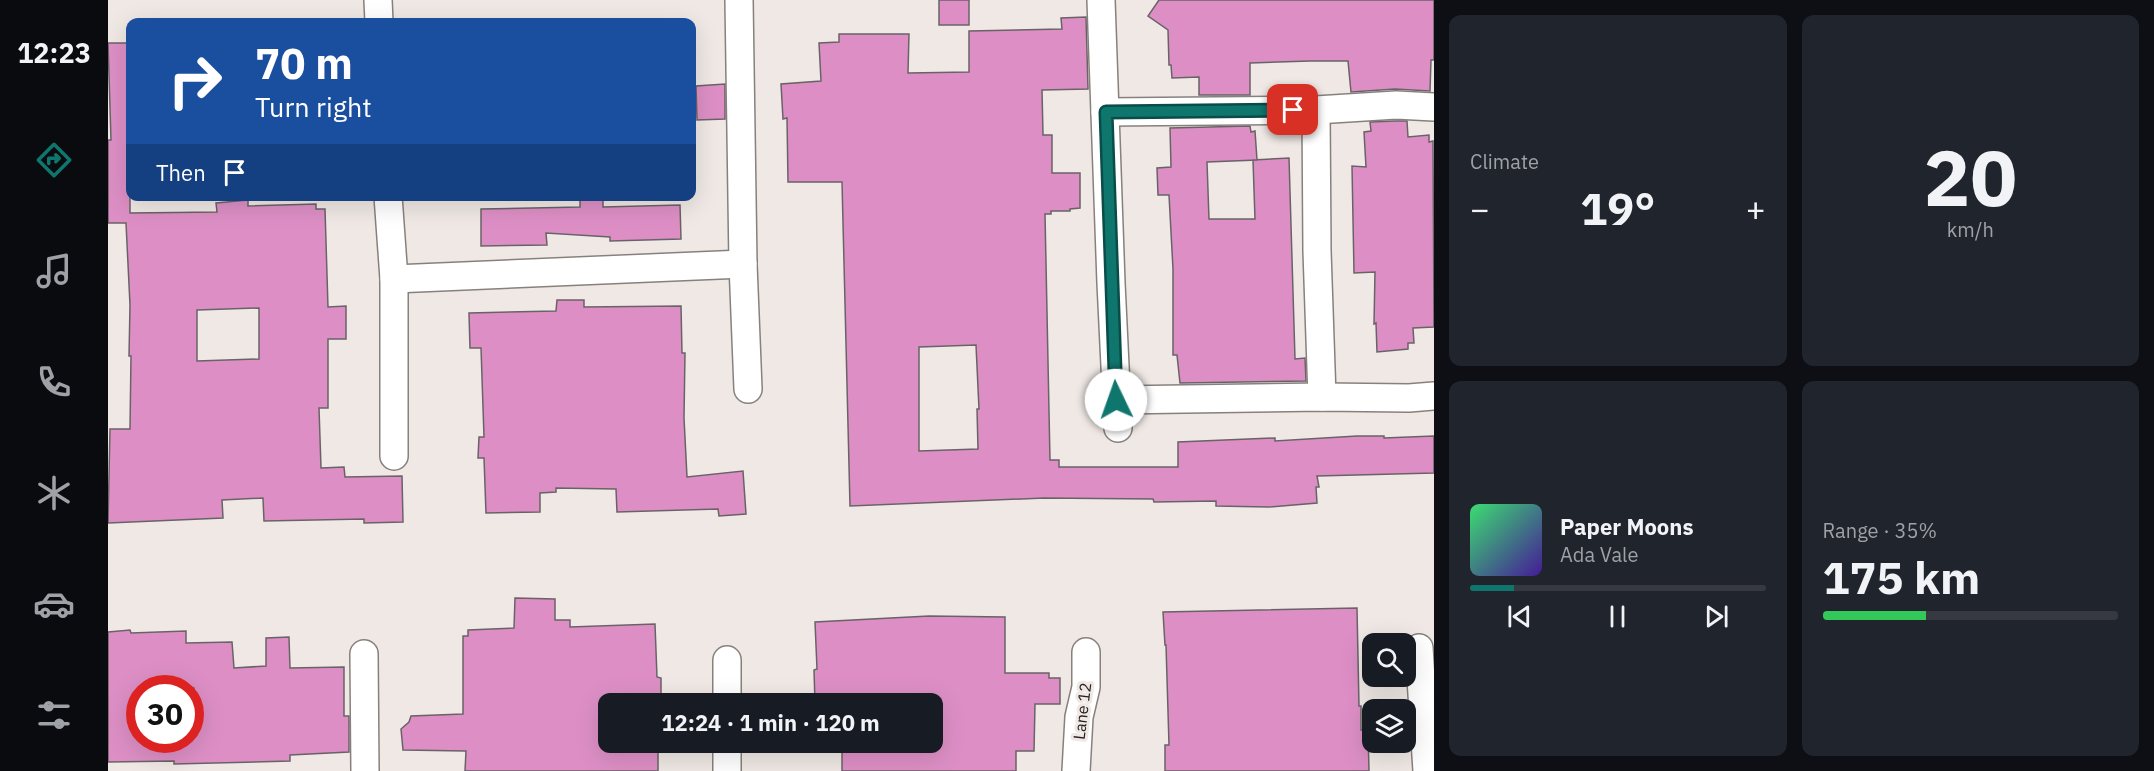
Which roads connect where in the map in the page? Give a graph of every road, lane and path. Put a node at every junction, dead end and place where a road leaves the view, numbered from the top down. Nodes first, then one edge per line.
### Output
1 (378, 0) edge
2 (739, 0) edge
3 (1101, 0) edge
4 (379, 18) edge
5 (1434, 107) edge
6 (1316, 110) junction
7 (1106, 112) junction
8 (387, 201) edge
9 (743, 264) junction
10 (394, 279) junction
11 (748, 388) dead end
12 (1434, 396) edge
13 (1322, 397) junction
14 (1116, 400) junction
15 (1118, 428) dead end
16 (394, 456) dead end
17 (1419, 648) dead end
18 (1086, 652) dead end
19 (364, 654) dead end
20 (728, 660) dead end
21 (727, 693) edge
22 (727, 753) edge
23 (365, 771) edge
24 (727, 771) edge
25 (1076, 771) edge
26 (1426, 771) edge

1 - 4 street
2 - 9 street
3 - 7 street
5 - 6 street
6 - 7 street
6 - 13 street
7 - 14 street
8 - 10 street
9 - 10 street
9 - 11 street
10 - 16 street
12 - 13 street
13 - 14 street
14 - 15 street
17 - 26 street
18 - 25 street, Lane 12
19 - 23 street
20 - 21 street
22 - 24 street

